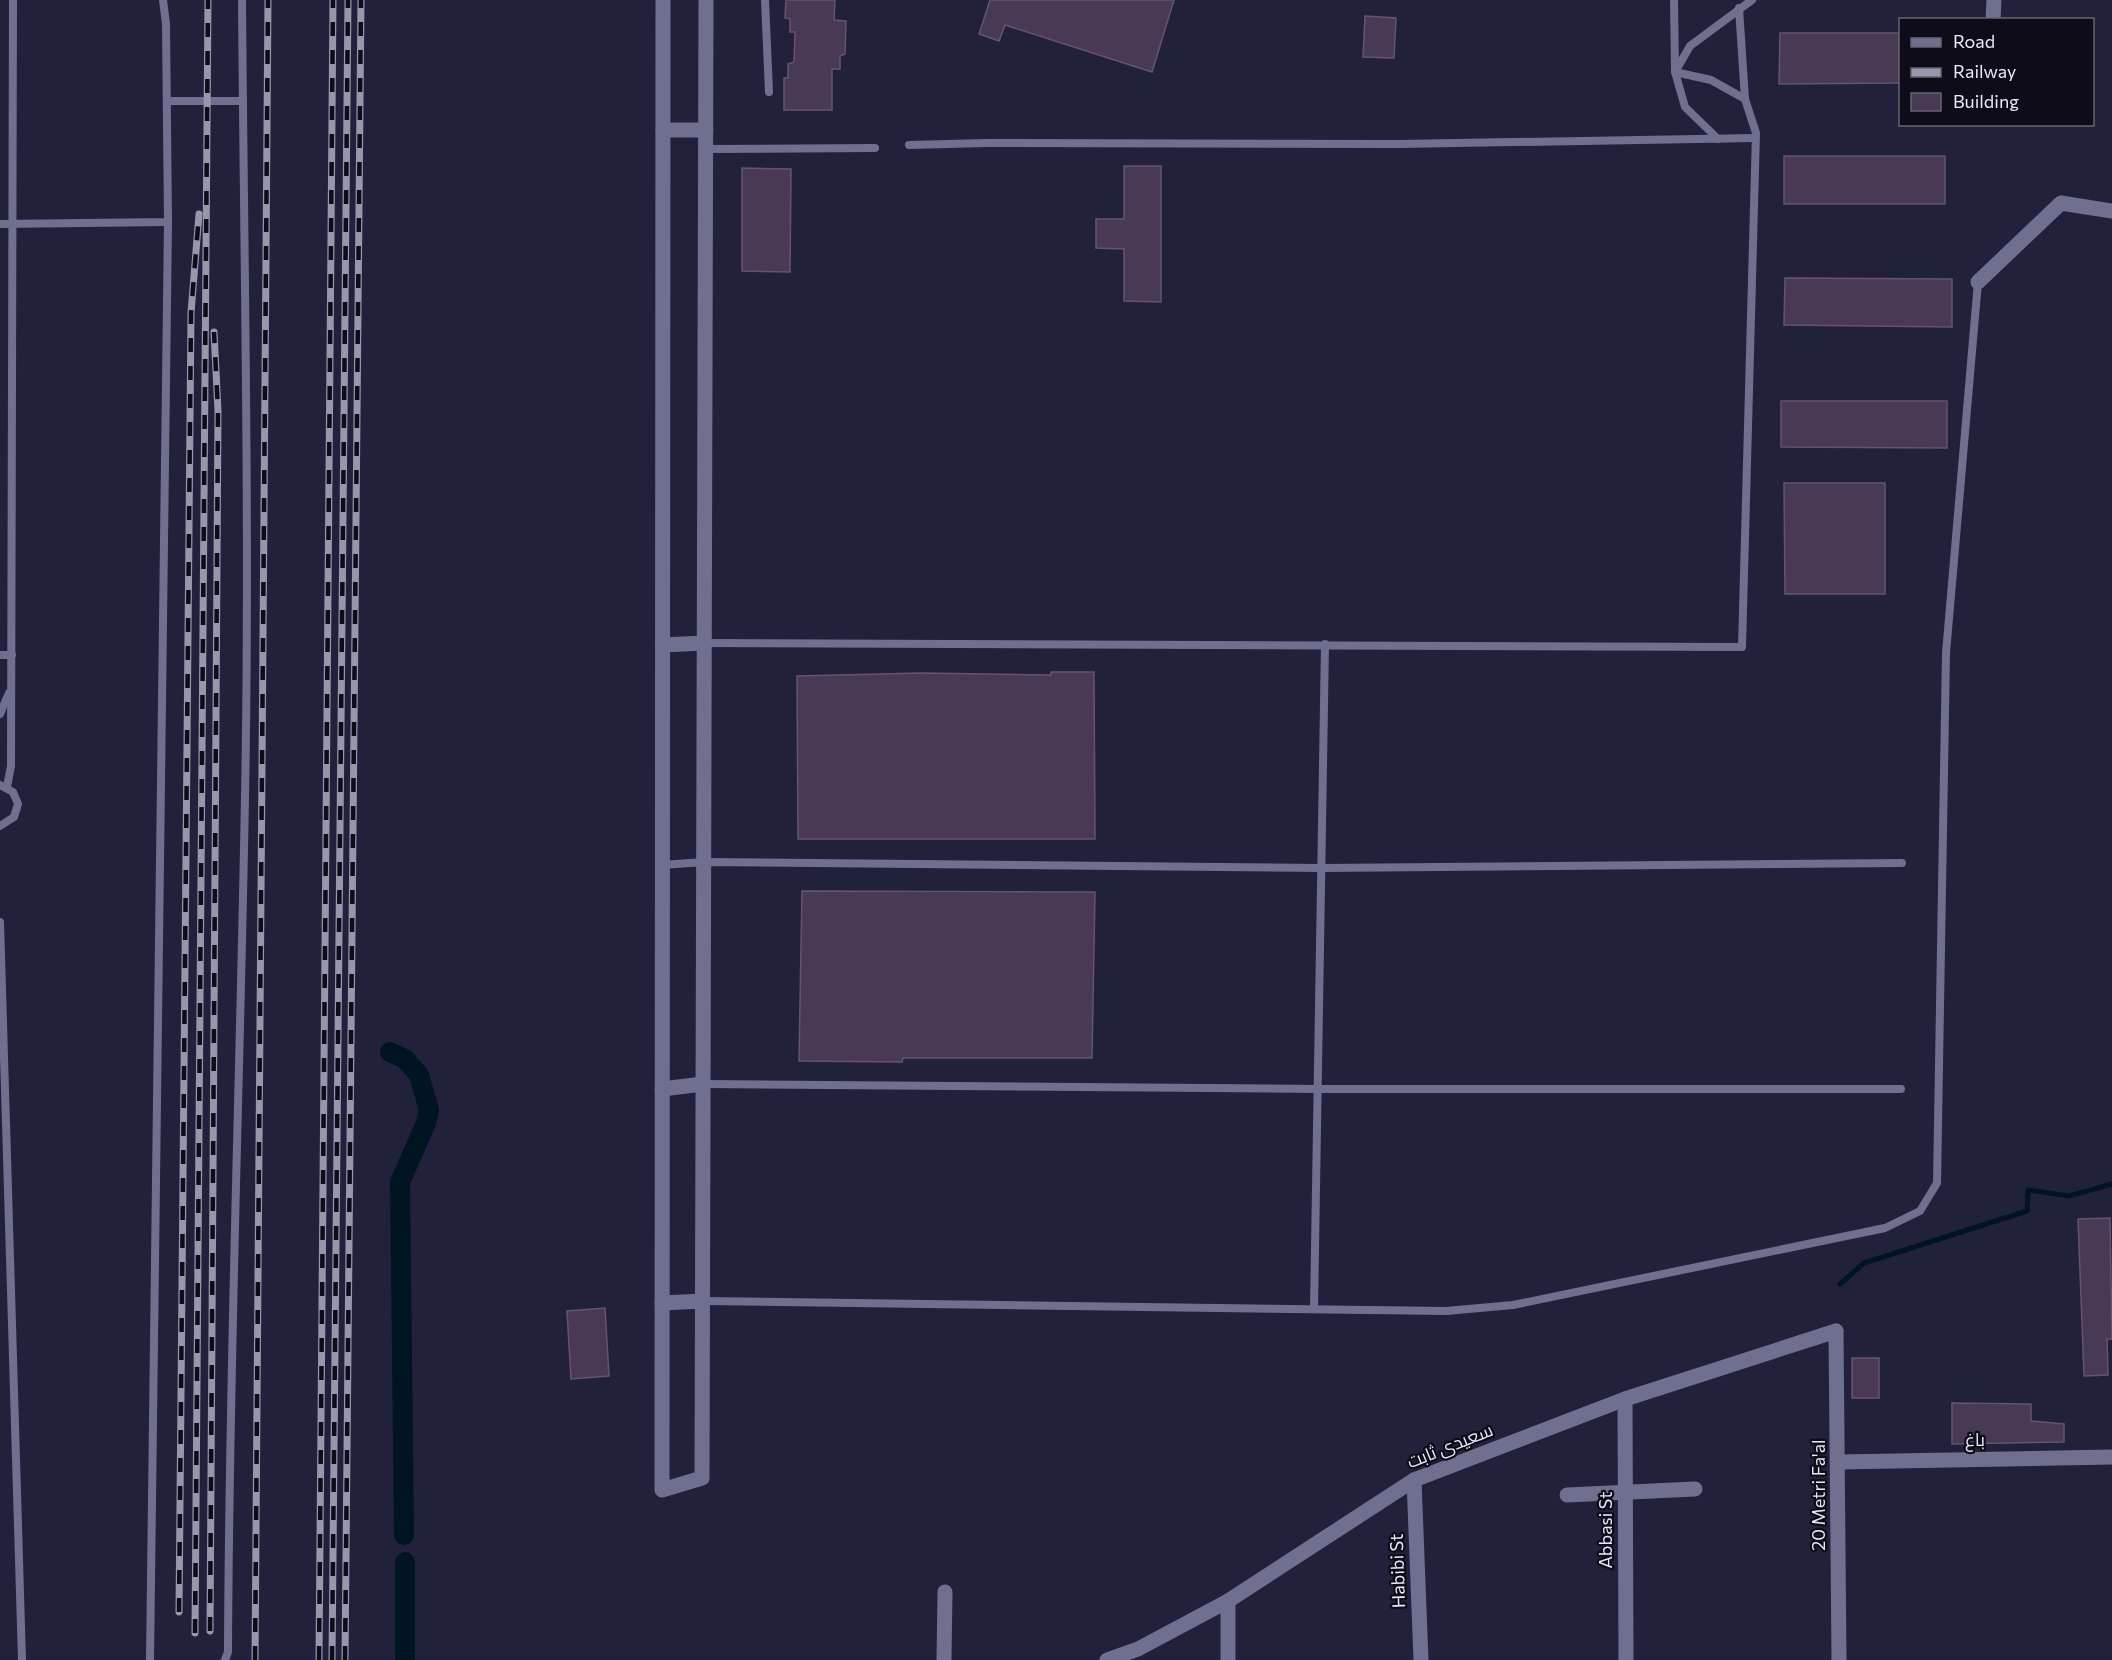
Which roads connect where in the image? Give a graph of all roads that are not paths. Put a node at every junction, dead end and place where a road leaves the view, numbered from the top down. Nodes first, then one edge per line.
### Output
1 (13, 0) edge
2 (164, 0) edge
3 (242, 0) edge
4 (663, 0) edge
5 (706, 0) edge
6 (765, 0) edge
7 (1674, 0) edge
8 (1752, 0) edge
9 (1994, 0) edge
10 (1739, 8) junction
11 (1993, 18) edge
12 (1675, 72) junction
13 (769, 92) dead end
14 (1745, 99) junction
15 (167, 101) junction
16 (243, 101) junction
17 (663, 130) junction
18 (706, 130) junction
19 (1718, 138) junction
20 (1755, 138) junction
21 (909, 145) dead end
22 (875, 148) dead end
23 (706, 149) junction
24 (2112, 211) edge
25 (168, 222) junction
26 (0, 224) edge
27 (12, 225) junction
28 (1978, 282) joint
29 (704, 643) junction
30 (1325, 644) junction
31 (663, 645) junction
32 (0, 655) edge
33 (12, 655) junction
34 (11, 687) junction
35 (0, 714) edge
36 (4, 786) edge
37 (0, 826) edge
38 (704, 862) junction
39 (1902, 863) dead end
40 (662, 864) junction
41 (1322, 868) junction
42 (0, 922) edge
43 (1, 1013) edge
44 (703, 1084) junction
45 (662, 1089) junction
46 (1319, 1089) junction
47 (1901, 1089) dead end
48 (703, 1301) junction
49 (662, 1303) junction
50 (1314, 1309) junction
51 (1836, 1331) joint
52 (1625, 1399) junction
53 (2112, 1457) edge
54 (1839, 1462) junction
55 (1414, 1480) junction
56 (1695, 1489) dead end
57 (1625, 1490) junction
58 (1567, 1495) dead end
59 (945, 1592) dead end
60 (1228, 1601) junction
61 (22, 1660) edge
62 (150, 1660) edge
63 (225, 1660) edge
64 (944, 1660) edge
65 (1107, 1660) edge
66 (1228, 1660) edge
67 (1420, 1660) edge
68 (1626, 1660) edge
69 (1839, 1660) edge

1 - 27 lane
2 - 15 lane
3 - 16 lane
4 - 17 street
5 - 18 street
6 - 13 lane
7 - 12 lane
8 - 10 lane
9 - 11 street
10 - 12 lane
10 - 14 lane
12 - 14 lane
12 - 19 lane
14 - 20 lane
15 - 16 lane
15 - 25 lane
16 - 63 lane
17 - 18 street
17 - 31 street
18 - 23 street
19 - 20 lane
19 - 21 lane
20 - 30 lane
22 - 23 lane
23 - 29 street
24 - 28 street
25 - 27 lane
25 - 62 lane
26 - 27 lane
27 - 33 lane
28 - 50 lane
29 - 30 lane
29 - 31 street
29 - 38 street
30 - 41 lane
31 - 40 street
32 - 33 lane
33 - 34 lane
34 - 35 lane
34 - 36 lane
36 - 37 lane
38 - 40 lane
38 - 41 lane
38 - 44 street
39 - 41 lane
40 - 45 street
41 - 46 lane
42 - 43 lane
43 - 61 lane
44 - 45 street
44 - 46 lane
44 - 48 street
45 - 49 street
46 - 47 lane
46 - 50 lane
48 - 49 street
48 - 49 street
48 - 50 lane
51 - 52 street, سعیدی ثابت
51 - 54 street, 20 Metri Fa'al
52 - 55 street, سعیدی ثابت
52 - 57 street, Abbasi St
53 - 54 street, باغ
54 - 69 street, 20 Metri Fa'al
55 - 60 street, سعیدی ثابت
55 - 67 street, Habibi St
56 - 57 street
57 - 58 street
57 - 68 street, Abbasi St
59 - 64 street
60 - 65 street, سعیدی ثابت
60 - 66 street

